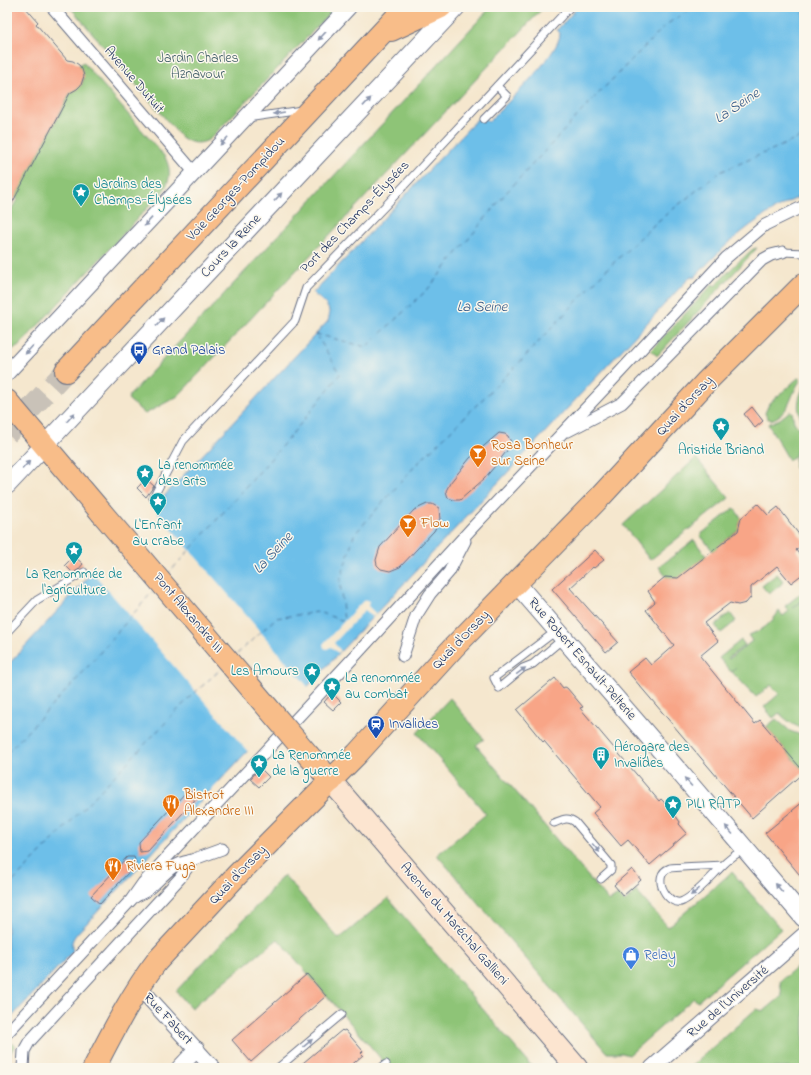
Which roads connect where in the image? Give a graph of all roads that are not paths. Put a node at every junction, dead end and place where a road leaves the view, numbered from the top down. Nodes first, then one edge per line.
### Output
1 (52, 7) edge
2 (349, 7) edge
3 (406, 7) edge
4 (441, 7) edge
5 (456, 7) edge
6 (570, 7) edge
7 (380, 35) junction
8 (497, 86) junction
9 (312, 108) junction
10 (246, 118) junction
11 (484, 119) dead end
12 (194, 172) junction
13 (804, 206) edge
14 (783, 252) joint
15 (804, 253) edge
16 (804, 284) edge
17 (66, 371) tunnel mouth
18 (7, 373) edge
19 (7, 401) edge
20 (558, 436) junction
21 (45, 445) junction
22 (7, 485) edge
23 (153, 498) dead end
24 (472, 528) junction
25 (84, 572) dead end
26 (516, 583) junction
27 (7, 632) edge
28 (560, 634) junction
29 (403, 656) dead end
30 (331, 781) junction
31 (554, 823) dead end
32 (745, 848) junction
33 (222, 849) dead end
34 (189, 861) junction
35 (723, 866) junction
36 (601, 879) dead end
37 (131, 900) junction
38 (804, 918) edge
39 (804, 935) edge
40 (139, 987) junction
41 (342, 1014) dead end
42 (7, 1033) edge
43 (197, 1049) junction
44 (23, 1068) edge
45 (94, 1068) edge
46 (179, 1068) edge
47 (213, 1068) edge
48 (278, 1068) edge
49 (577, 1068) edge
50 (652, 1068) edge

1 - 12 street, Avenue Dutuit
2 -> 10 street
3 - 7 main road, Voie Georges-Pompidou
4 - 7 main road
21 -> 5 street, Cours la Reine
6 - 8 lane, Port des Champs-Élysées
7 - 9 main road, Voie Georges-Pompidou
8 - 11 lane
8 - 23 lane, Port des Champs-Élysées
9 -> 10 lane
9 - 17 main road, Voie Georges-Pompidou
10 -> 12 street
12 -> 18 street
13 - 20 street
14 - 15 lane
14 - 20 street
16 - 26 main road, Quai d'Orsay
19 - 21 main road, Pont Alexandre III
20 - 24 street
22 -> 21 street, Cours la Reine
21 - 30 main road, Pont Alexandre III, bridge
24 - 29 street
24 - 37 street
25 - 27 lane
26 - 28 street, Rue Robert Esnault-Pelterie
26 - 30 main road, Quai d'Orsay
28 -> 28 lane
32 -> 28 street, Rue Robert Esnault-Pelterie
30 - 40 main road, Quai d'Orsay
30 - 49 main road, Avenue du Maréchal Gallieni
31 -> 36 lane
32 - 35 lane
38 -> 32 street, Rue Robert Esnault-Pelterie
33 - 34 street
34 - 37 street
34 - 44 street
35 -> 35 lane
37 - 42 street
39 - 50 street, Rue de l'Université
40 - 43 street, Rue Fabert
40 - 45 main road, Quai d'Orsay
48 -> 41 lane
43 - 46 street
43 - 47 street, Rue Fabert

